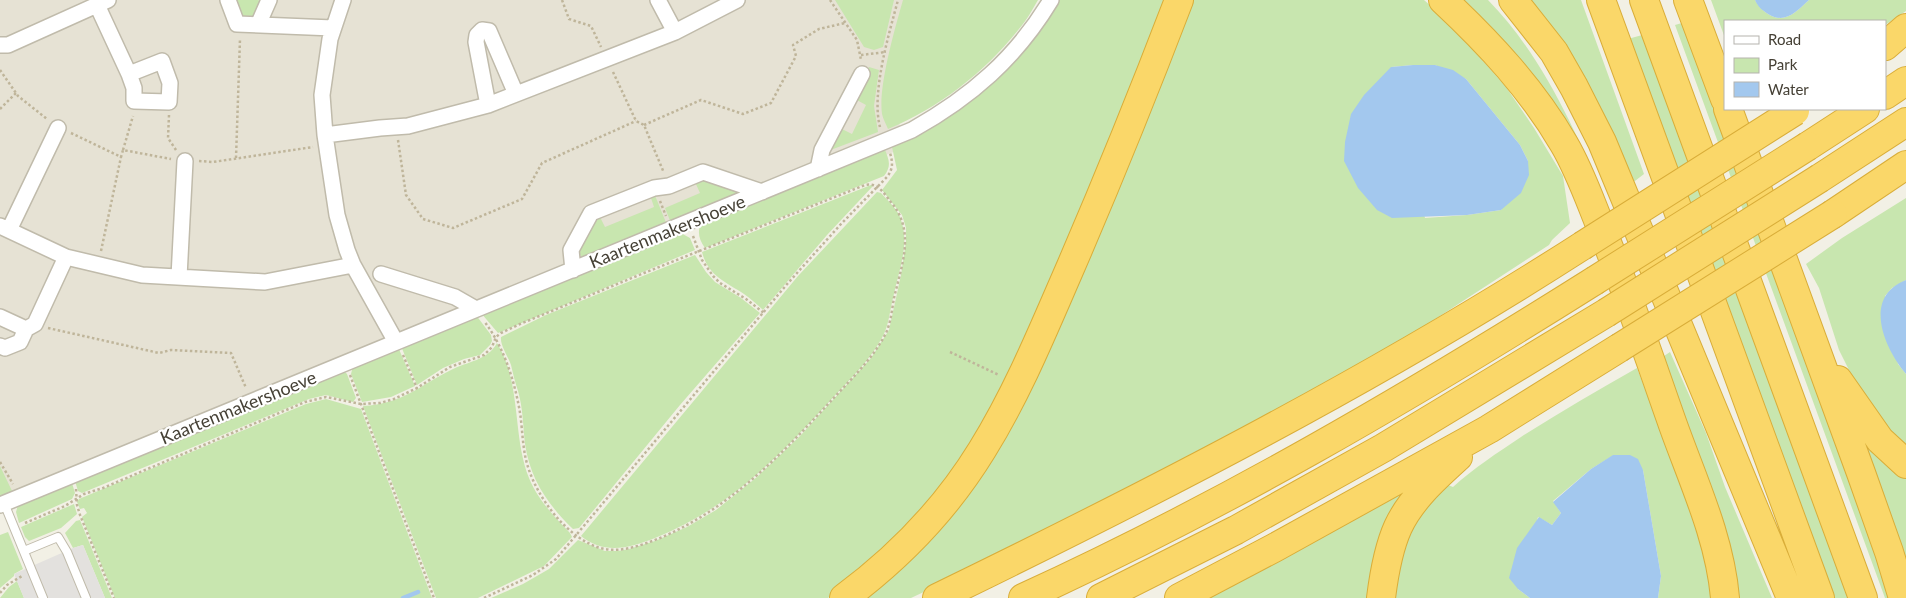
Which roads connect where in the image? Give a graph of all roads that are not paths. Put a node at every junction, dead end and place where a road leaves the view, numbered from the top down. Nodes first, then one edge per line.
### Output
1 (228, 0) edge
2 (269, 0) edge
3 (343, 0) edge
4 (658, 0) edge
5 (737, 0) edge
6 (1051, 0) edge
7 (1179, 0) edge
8 (1443, 0) edge
9 (1513, 0) edge
10 (1601, 0) edge
11 (1644, 0) edge
12 (1688, 0) edge
13 (102, 2) edge
14 (258, 25) junction
15 (333, 28) junction
16 (1906, 28) edge
17 (675, 32) junction
18 (1906, 38) edge
19 (0, 45) edge
20 (1886, 45) edge
21 (1886, 51) edge
22 (128, 74) junction
23 (862, 74) road end
24 (1906, 81) edge
25 (516, 94) junction
26 (1886, 94) edge
27 (1724, 96) edge
28 (488, 105) junction
29 (1728, 110) edge
30 (1797, 110) edge
31 (1863, 110) edge
32 (1906, 122) edge
33 (58, 128) road end
34 (326, 140) junction
35 (185, 161) road end
36 (1906, 165) edge
37 (818, 169) junction
38 (1906, 175) edge
39 (1867, 191) junction
40 (762, 192) junction
41 (5, 228) edge
42 (66, 257) junction
43 (353, 266) junction
44 (573, 270) junction
45 (382, 274) dead end
46 (178, 277) junction
47 (476, 309) junction
48 (0, 317) edge
49 (31, 327) junction
50 (396, 342) junction
51 (0, 346) edge
52 (1819, 353) junction
53 (1489, 429) junction
54 (1906, 464) edge
55 (2, 504) edge
56 (24, 552) junction
57 (43, 598) edge
58 (86, 598) edge
59 (844, 598) edge
60 (936, 598) edge
61 (1024, 598) edge
62 (1101, 598) edge
63 (1179, 598) edge
64 (1381, 598) edge
65 (1725, 598) edge
66 (1791, 598) edge
67 (1820, 598) edge
68 (1863, 598) edge
69 (1903, 598) edge

1 - 14 street
2 - 14 street
3 - 15 street
4 - 17 street
5 - 17 street
6 - 37 street, Kaartenmakershoeve
7 - 59 highway
8 - 65 highway
9 - 66 highway
10 - 67 highway
11 - 68 highway
12 - 27 highway
13 - 19 street
13 - 22 street
14 - 15 street
15 - 34 street
16 - 20 highway
17 - 25 street
18 - 21 highway
22 - 22 street
23 - 37 street
24 - 26 highway
25 - 28 street
25 - 28 street
28 - 34 street
29 - 52 highway
30 - 60 highway, bridge
31 - 61 highway, bridge
32 - 62 highway, bridge
33 - 41 street
34 - 43 street
35 - 46 street
36 - 39 highway
37 - 40 street, Kaartenmakershoeve
38 - 39 highway
39 - 53 highway, bridge
40 - 44 street, Kaartenmakershoeve
40 - 44 street, Kaartenmakershoeve
41 - 42 street
42 - 46 street
42 - 49 street
43 - 46 street
43 - 50 street
44 - 47 street, Kaartenmakershoeve
45 - 47 street
47 - 50 street, Kaartenmakershoeve
48 - 49 street
49 - 51 street
50 - 55 street, Kaartenmakershoeve
52 - 54 highway
52 - 69 highway
53 - 63 highway
53 - 64 highway
55 - 56 lane
56 - 57 lane
56 - 58 lane

